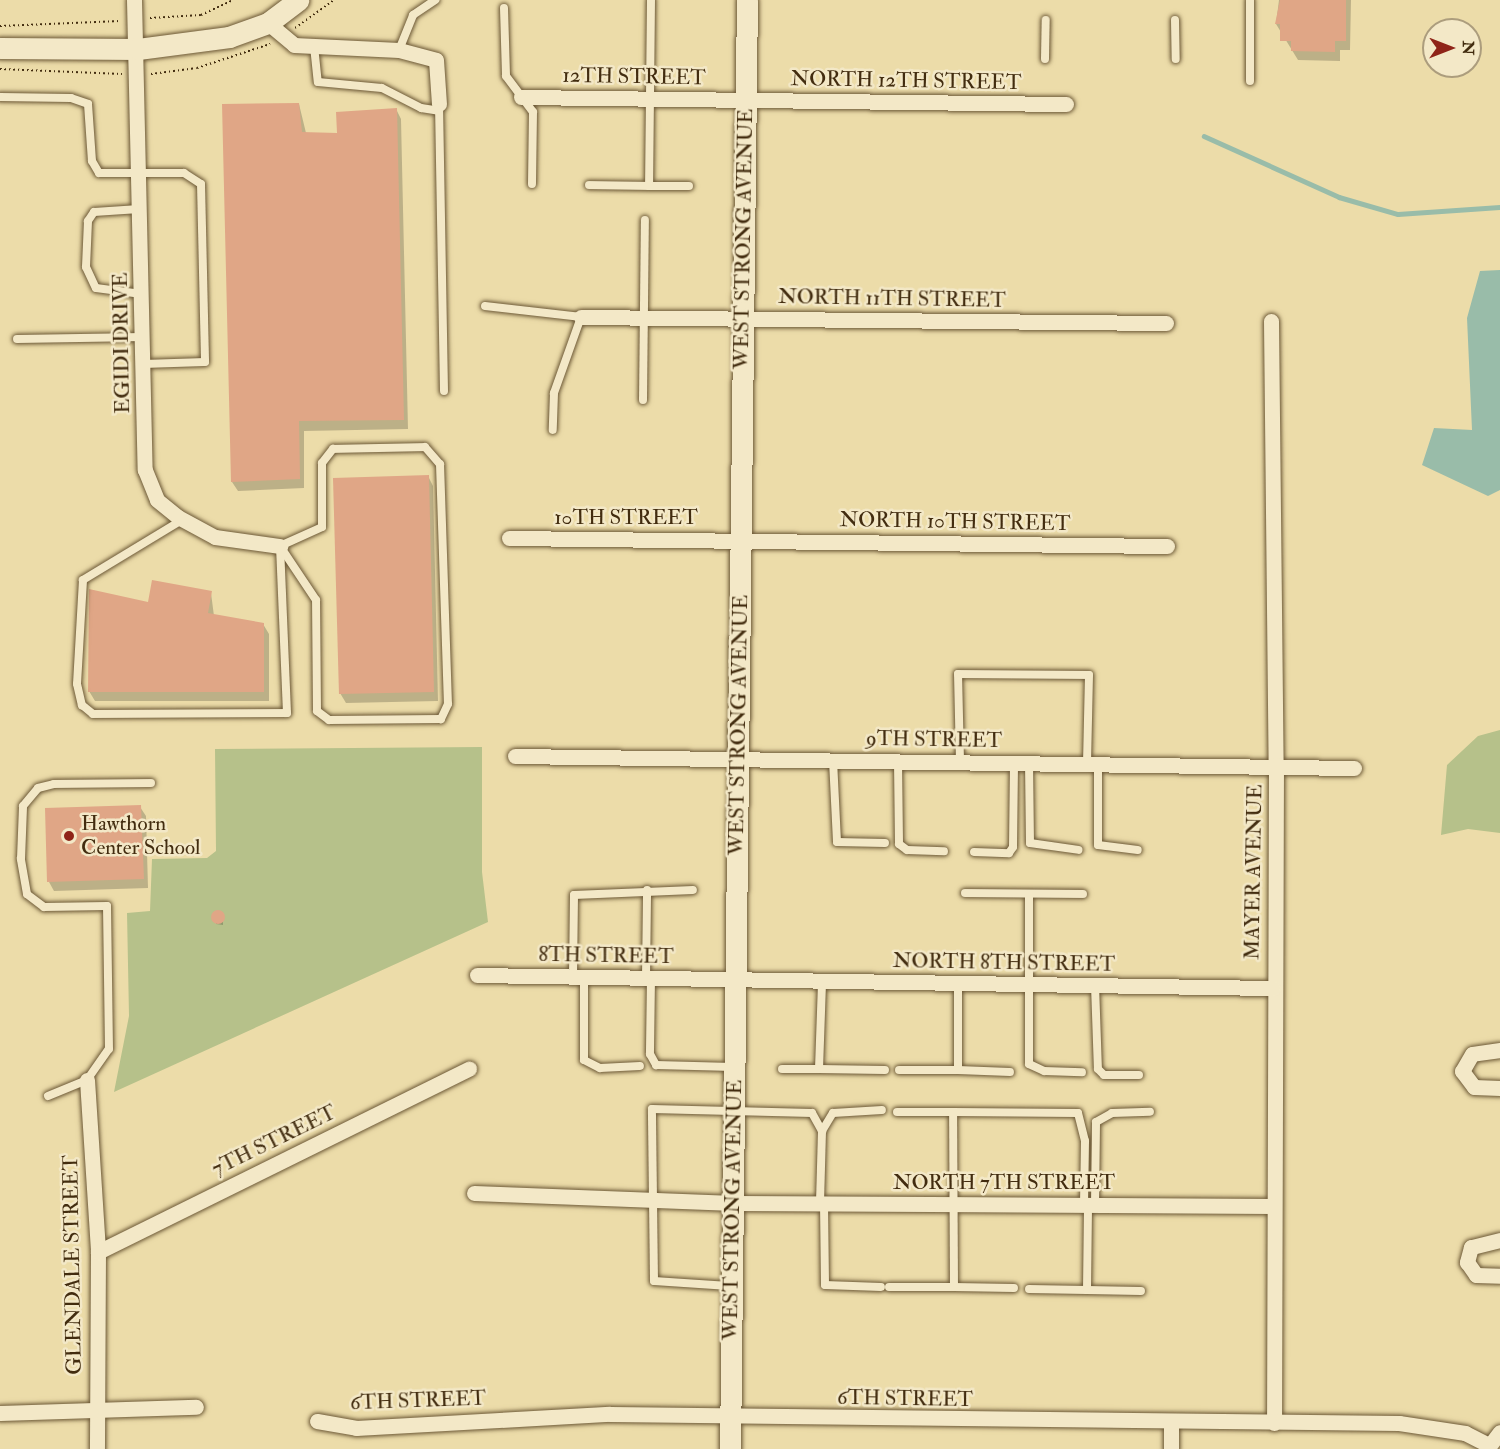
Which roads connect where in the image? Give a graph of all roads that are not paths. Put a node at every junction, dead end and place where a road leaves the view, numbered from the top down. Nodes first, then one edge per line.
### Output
1 (134, 0) edge
2 (298, 0) edge
3 (435, 0) edge
4 (651, 0) edge
5 (747, 0) edge
6 (1250, 0) edge
7 (504, 8) dead end
8 (1046, 20) dead end
9 (1175, 20) dead end
10 (268, 22) junction
11 (314, 46) junction
12 (0, 48) edge
13 (138, 49) junction
14 (399, 50) junction
15 (1176, 58) dead end
16 (1045, 59) dead end
17 (1250, 81) dead end
18 (521, 97) junction
19 (0, 98) edge
20 (650, 98) junction
21 (746, 99) junction
22 (1066, 104) dead end
23 (439, 107) junction
24 (140, 173) junction
25 (532, 184) dead end
26 (589, 185) dead end
27 (649, 186) junction
28 (689, 186) dead end
29 (141, 209) junction
30 (645, 220) dead end
31 (142, 294) junction
32 (484, 306) dead end
33 (581, 317) junction
34 (646, 317) junction
35 (742, 318) junction
36 (1270, 321) dead end
37 (1166, 323) dead end
38 (143, 337) junction
39 (16, 339) dead end
40 (143, 364) junction
41 (444, 391) dead end
42 (643, 400) dead end
43 (553, 430) dead end
44 (183, 519) junction
45 (508, 538) dead end
46 (742, 540) junction
47 (280, 546) junction
48 (1167, 546) dead end
49 (515, 756) dead end
50 (738, 759) junction
51 (833, 760) junction
52 (898, 760) junction
53 (960, 761) junction
54 (1022, 762) junction
55 (1092, 763) junction
56 (1276, 765) junction
57 (1354, 768) dead end
58 (151, 783) dead end
59 (885, 843) dead end
60 (1079, 850) dead end
61 (1138, 850) dead end
62 (944, 851) dead end
63 (974, 852) dead end
64 (646, 890) junction
65 (693, 890) dead end
66 (965, 893) dead end
67 (1029, 894) junction
68 (1083, 894) dead end
69 (477, 975) dead end
70 (578, 977) junction
71 (649, 978) junction
72 (734, 979) junction
73 (822, 981) junction
74 (958, 983) junction
75 (1029, 984) junction
76 (1095, 985) junction
77 (1273, 988) junction
78 (1500, 1050) edge
79 (640, 1066) dead end
80 (734, 1068) junction
81 (469, 1069) dead end
82 (782, 1069) dead end
83 (819, 1069) junction
84 (885, 1070) dead end
85 (899, 1070) dead end
86 (958, 1070) junction
87 (1010, 1072) dead end
88 (1082, 1072) dead end
89 (1139, 1075) dead end
90 (87, 1080) junction
91 (1500, 1088) edge
92 (48, 1096) dead end
93 (734, 1110) junction
94 (882, 1110) dead end
95 (897, 1112) dead end
96 (953, 1112) junction
97 (1149, 1112) dead end
98 (822, 1131) junction
99 (474, 1193) dead end
100 (653, 1200) junction
101 (734, 1203) junction
102 (822, 1203) junction
103 (954, 1204) junction
104 (1089, 1205) junction
105 (1274, 1206) junction
106 (1500, 1240) edge
107 (98, 1252) junction
108 (1500, 1276) edge
109 (732, 1286) junction
110 (954, 1287) junction
111 (1014, 1288) dead end
112 (1029, 1289) dead end
113 (1087, 1290) junction
114 (1141, 1291) dead end
115 (196, 1407) dead end
116 (96, 1409) junction
117 (0, 1413) edge
118 (730, 1419) junction
119 (317, 1421) dead end
120 (1171, 1423) junction
121 (1274, 1423) junction
122 (1500, 1432) edge
123 (1488, 1447) edge
124 (97, 1449) edge
125 (730, 1449) edge
126 (1171, 1449) edge

1 - 13 street, EGIDI DRIVE
2 - 10 street
3 - 14 lane
4 - 20 lane
5 - 21 street, WEST STRONG AVENUE
6 - 17 lane
7 - 18 lane
8 - 16 lane
9 - 15 lane
10 - 11 street
10 - 13 street
11 - 14 street
11 - 23 lane
12 - 13 street
13 - 24 street, EGIDI DRIVE
14 - 23 street
18 - 20 street, 12TH STREET
18 - 25 lane
19 - 24 lane
20 - 21 street, 12TH STREET
20 - 27 lane
21 - 22 street, NORTH 12TH STREET
21 - 35 street, WEST STRONG AVENUE
23 - 41 lane
24 - 29 street, EGIDI DRIVE
24 - 40 lane
26 - 27 lane
27 - 28 lane
29 - 31 street, EGIDI DRIVE
29 - 31 lane
30 - 34 lane
31 - 38 street, EGIDI DRIVE
32 - 33 lane
33 - 34 street, NORTH 11TH STREET
33 - 43 lane
34 - 35 street, NORTH 11TH STREET
34 - 42 lane
35 - 37 street, NORTH 11TH STREET
35 - 46 street, WEST STRONG AVENUE
36 - 56 street, MAYER AVENUE
38 - 39 lane
38 - 40 street, EGIDI DRIVE
40 - 44 street, EGIDI DRIVE
44 - 47 street, EGIDI DRIVE
44 - 47 lane
45 - 46 street, 10TH STREET
46 - 48 street, NORTH 10TH STREET
46 - 50 street, WEST STRONG AVENUE
47 - 47 lane
49 - 50 street, 9TH STREET
50 - 51 street, 9TH STREET
50 - 72 street, WEST STRONG AVENUE
51 - 52 street, 9TH STREET
51 - 59 lane
52 - 53 street, 9TH STREET
52 - 62 lane
53 - 54 street, 9TH STREET
53 - 55 lane
54 - 55 street, 9TH STREET
54 - 60 lane
54 - 63 lane
55 - 56 street, 9TH STREET
55 - 61 lane
56 - 57 street, 9TH STREET
56 - 77 street, MAYER AVENUE
58 - 90 lane
64 - 65 lane
64 - 70 lane
64 - 71 lane
66 - 67 lane
67 - 68 lane
67 - 75 lane
69 - 70 street, 8TH STREET
70 - 71 street, 8TH STREET
70 - 79 lane
71 - 72 street, 8TH STREET
71 - 80 lane
72 - 73 street, NORTH 8TH STREET
72 - 80 street, WEST STRONG AVENUE
73 - 74 street, NORTH 8TH STREET
73 - 83 lane
74 - 75 street, NORTH 8TH STREET
74 - 86 lane
75 - 76 street, NORTH 8TH STREET
75 - 88 lane
76 - 77 street, NORTH 8TH STREET
76 - 89 lane
77 - 105 street, MAYER AVENUE
78 - 91 street
80 - 93 street, WEST STRONG AVENUE
81 - 107 street, 7TH STREET
82 - 83 lane
83 - 84 lane
85 - 86 lane
86 - 87 lane
90 - 92 lane
90 - 107 street, GLENDALE STREET
93 - 98 lane
93 - 100 lane
93 - 101 street, WEST STRONG AVENUE
94 - 98 lane
95 - 96 lane
96 - 103 lane
96 - 104 lane
97 - 104 lane
98 - 102 lane
99 - 100 street
100 - 101 street
100 - 109 lane
101 - 102 street, NORTH 7TH STREET
101 - 109 street, WEST STRONG AVENUE
102 - 103 street, NORTH 7TH STREET
102 - 110 lane
103 - 104 street, NORTH 7TH STREET
103 - 110 lane
104 - 105 street, NORTH 7TH STREET
104 - 113 lane
105 - 121 street, MAYER AVENUE
106 - 108 street
107 - 116 street, GLENDALE STREET
109 - 118 street, WEST STRONG AVENUE
110 - 111 lane
112 - 113 lane
113 - 114 lane
115 - 116 street
116 - 117 street
116 - 124 street, GLENDALE STREET
118 - 119 street, 6TH STREET
118 - 120 street, 6TH STREET
118 - 125 street, WEST STRONG AVENUE
120 - 121 street, 6TH STREET
120 - 126 street
121 - 123 street, 6TH STREET
122 - 123 street

